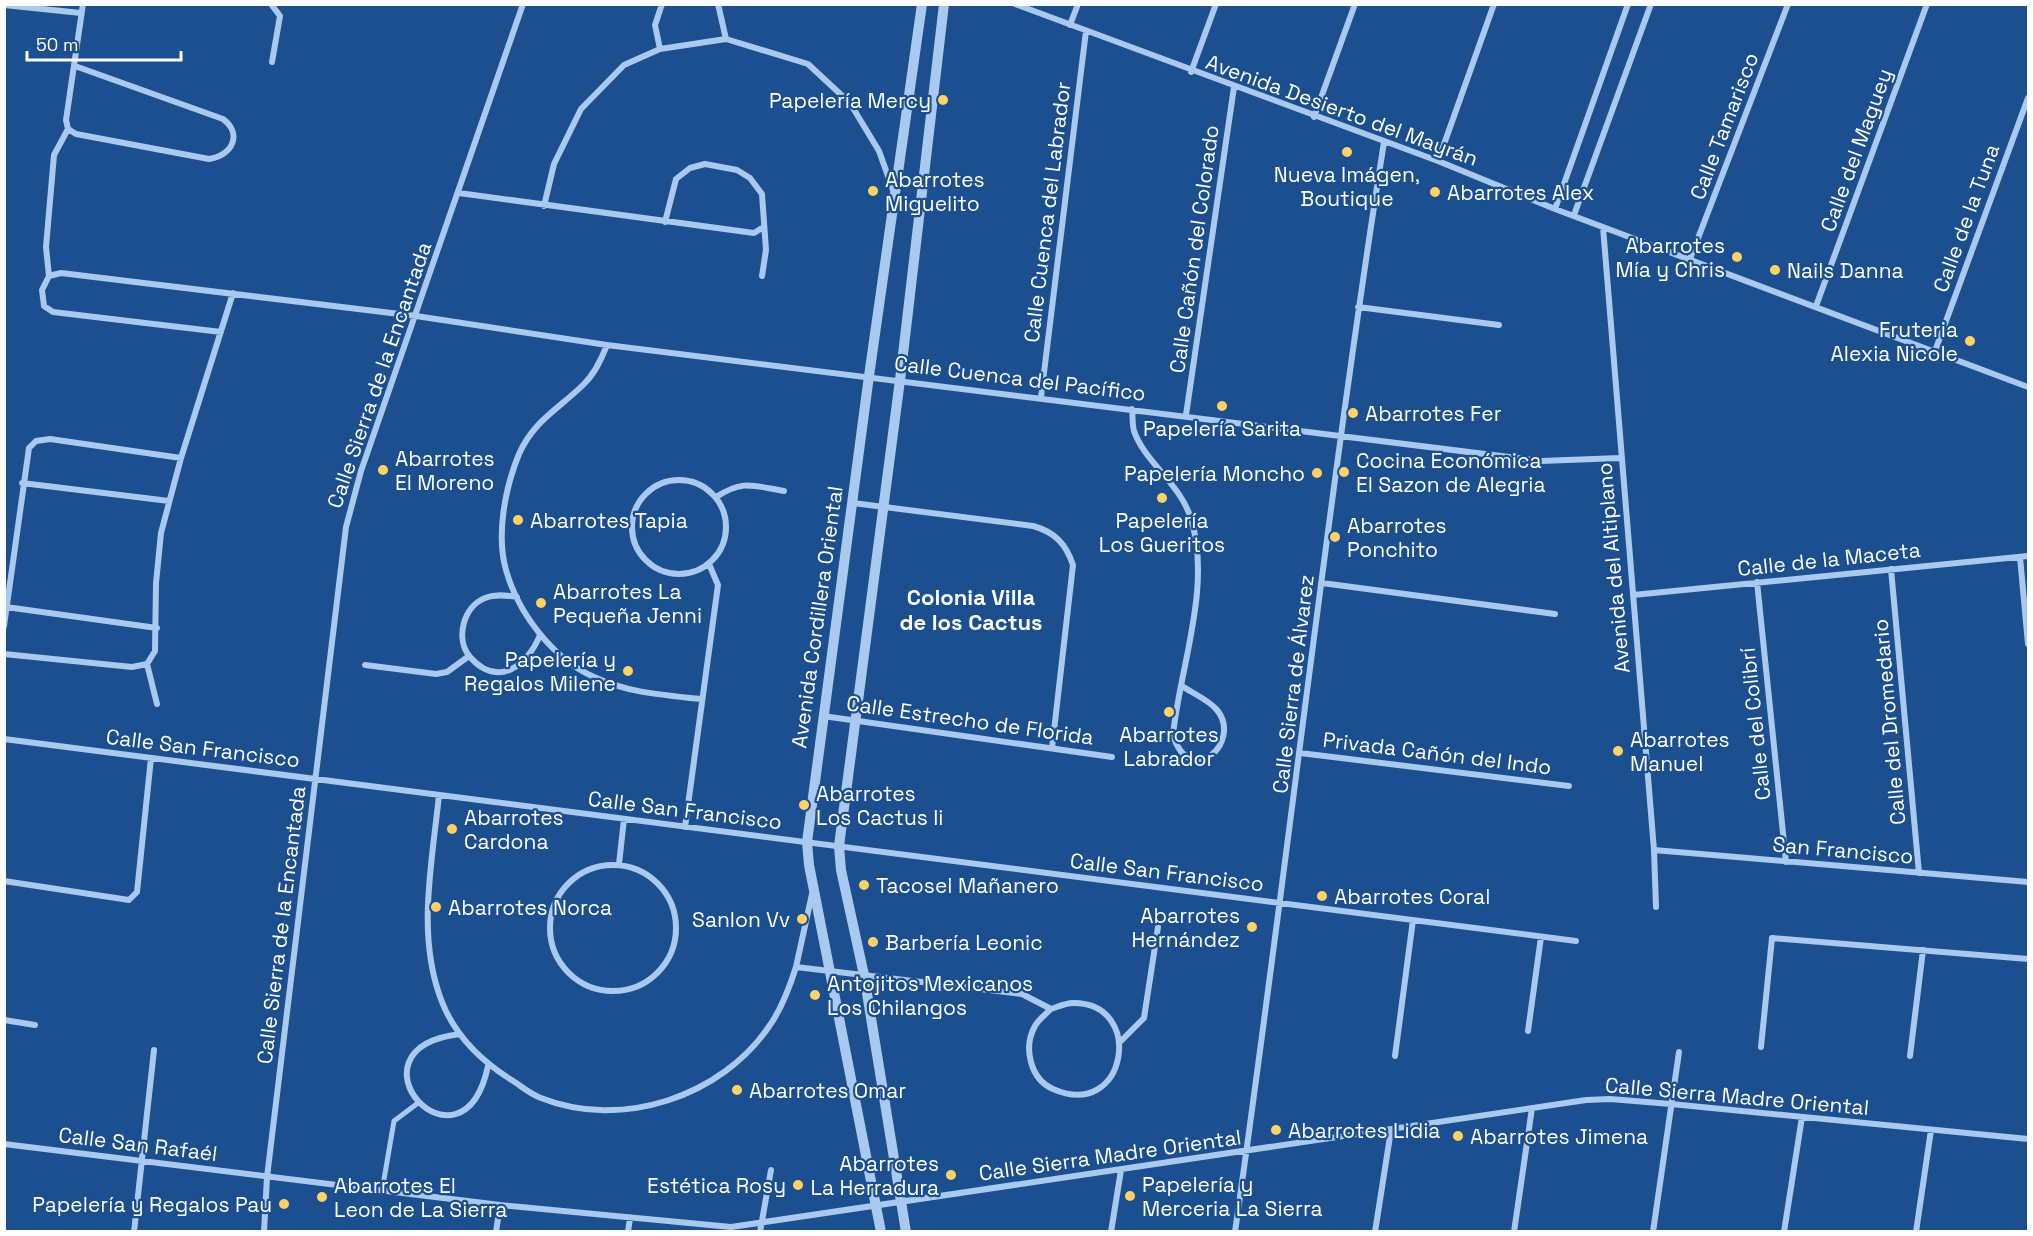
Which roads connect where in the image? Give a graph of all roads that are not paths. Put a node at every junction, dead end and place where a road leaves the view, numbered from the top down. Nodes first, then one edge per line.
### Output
1 (83, 4) edge
2 (271, 4) edge
3 (523, 4) edge
4 (662, 4) edge
5 (718, 4) edge
6 (922, 4) edge
7 (944, 4) edge
8 (1015, 4) edge
9 (1078, 4) edge
10 (1216, 4) edge
11 (1355, 4) edge
12 (1494, 4) edge
13 (1628, 4) edge
14 (1651, 4) edge
15 (1788, 4) edge
16 (1927, 4) edge
17 (4, 5) edge
18 (81, 13) junction
19 (1070, 25) junction
20 (1086, 31) junction
21 (726, 39) junction
22 (660, 48) junction
23 (272, 62) dead end
24 (75, 66) junction
25 (1191, 72) junction
26 (1234, 87) junction
27 (2028, 98) edge
28 (1314, 117) junction
29 (68, 129) junction
30 (1384, 142) junction
31 (1438, 161) junction
32 (459, 192) junction
33 (895, 196) junction
34 (544, 206) junction
35 (1555, 209) junction
36 (1574, 215) junction
37 (666, 222) junction
38 (1603, 227) junction
39 (762, 228) junction
40 (1690, 259) junction
41 (49, 276) junction
42 (762, 276) dead end
43 (233, 293) junction
44 (1816, 306) junction
45 (1358, 307) junction
46 (416, 316) junction
47 (1499, 325) dead end
48 (221, 332) junction
49 (607, 345) junction
50 (1935, 351) junction
51 (869, 376) junction
52 (900, 380) junction
53 (2028, 387) edge
54 (1041, 398) junction
55 (1132, 409) junction
56 (1186, 415) junction
57 (1341, 434) junction
58 (181, 458) junction
59 (1620, 458) junction
60 (22, 483) junction
61 (784, 491) dead end
62 (716, 497) junction
63 (169, 501) junction
64 (853, 503) junction
65 (883, 507) junction
66 (2028, 556) edge
67 (2020, 557) junction
68 (709, 564) junction
69 (1891, 569) junction
70 (1757, 582) junction
71 (1322, 583) junction
72 (1633, 595) junction
73 (517, 597) junction
74 (6, 607) junction
75 (1556, 614) dead end
76 (4, 626) edge
77 (157, 628) junction
78 (540, 635) junction
79 (2028, 644) edge
80 (4, 654) edge
81 (469, 656) junction
82 (147, 664) junction
83 (365, 665) dead end
84 (1182, 686) junction
85 (701, 699) junction
86 (157, 704) dead end
87 (824, 716) junction
88 (854, 720) junction
89 (4, 739) edge
90 (1052, 748) junction
91 (1300, 753) junction
92 (1112, 757) dead end
93 (151, 758) junction
94 (315, 779) junction
95 (1569, 786) dead end
96 (439, 795) junction
97 (624, 819) junction
98 (685, 827) junction
99 (807, 842) junction
100 (839, 846) junction
101 (1654, 850) junction
102 (1786, 862) junction
103 (618, 864) junction
104 (1919, 873) junction
105 (4, 881) edge
106 (2028, 882) edge
107 (813, 886) junction
108 (1281, 903) junction
109 (1656, 907) dead end
110 (1413, 920) junction
111 (1158, 927) dead end
112 (1541, 937) junction
113 (1576, 941) dead end
114 (1923, 950) junction
115 (2028, 959) edge
116 (796, 967) junction
117 (831, 971) junction
118 (864, 975) junction
119 (1051, 1010) junction
120 (4, 1020) edge
121 (35, 1024) dead end
122 (1528, 1031) dead end
123 (460, 1034) junction
124 (1121, 1041) junction
125 (1761, 1047) dead end
126 (154, 1050) dead end
127 (1679, 1052) dead end
128 (1395, 1056) dead end
129 (1910, 1056) dead end
130 (488, 1066) junction
131 (418, 1103) junction
132 (1671, 1104) junction
133 (1532, 1108) junction
134 (1802, 1117) junction
135 (1391, 1130) junction
136 (1931, 1130) junction
137 (2028, 1139) edge
138 (4, 1144) edge
139 (1246, 1152) junction
140 (142, 1161) junction
141 (771, 1170) dead end
142 (1121, 1170) junction
143 (267, 1177) junction
144 (382, 1191) junction
145 (902, 1203) junction
146 (500, 1205) junction
147 (877, 1206) junction
148 (630, 1218) junction
149 (762, 1223) junction
150 (134, 1232) edge
151 (264, 1232) edge
152 (496, 1232) edge
153 (628, 1232) edge
154 (760, 1232) edge
155 (881, 1232) edge
156 (906, 1232) edge
157 (1111, 1232) edge
158 (1235, 1232) edge
159 (1376, 1232) edge
160 (1514, 1232) edge
161 (1653, 1232) edge
162 (1784, 1232) edge
163 (1916, 1232) edge

1 - 18 street
2 - 23 street
3 - 32 street, Calle Sierra de la Encantada
4 - 22 street
5 - 21 street
6 - 33 street, Avenida Cordillera Oriental
7 - 52 street
8 - 19 street, Avenida Desierto del Mayrán
9 - 19 street
10 - 25 street
11 - 28 street
12 - 31 street
13 - 35 street
14 - 36 street
15 - 40 street, Calle Tamarisco
16 - 44 street, Calle del Maguey
17 - 18 street
18 - 24 street
19 - 20 street, Avenida Desierto del Mayrán
20 - 25 street, Avenida Desierto del Mayrán
20 - 54 street, Calle Cuenca del Labrador
21 - 22 street
21 - 33 street
22 - 34 street
24 - 29 street
24 - 29 street
25 - 26 street, Avenida Desierto del Mayrán
26 - 28 street, Avenida Desierto del Mayrán
26 - 56 street, Calle Cañón del Colorado
27 - 50 street, Calle de la Tuna
28 - 30 street, Avenida Desierto del Mayrán
29 - 41 street
30 - 31 street, Avenida Desierto del Mayrán
30 - 45 street, Calle Sierra de Álvarez
31 - 35 street, Avenida Desierto del Mayrán
32 - 34 street
32 - 46 street, Calle Sierra de la Encantada
33 - 51 street, Avenida Cordillera Oriental
34 - 37 street
35 - 36 street, Avenida Desierto del Mayrán
36 - 38 street, Avenida Desierto del Mayrán
37 - 39 street
37 - 39 street
38 - 40 street, Avenida Desierto del Mayrán
38 - 59 street, Avenida del Altiplano
39 - 42 street
40 - 44 street, Avenida Desierto del Mayrán
41 - 43 street, Calle Cuenca del Pacífico
41 - 48 street
43 - 46 street, Calle Cuenca del Pacífico
43 - 48 street
44 - 50 street, Avenida Desierto del Mayrán
45 - 47 street
45 - 57 street, Calle Sierra de Álvarez
46 - 49 street, Calle Cuenca del Pacífico
46 - 94 street, Calle Sierra de la Encantada
48 - 58 street
49 - 51 street, Calle Cuenca del Pacífico
49 - 73 street
50 - 53 street, Avenida Desierto del Mayrán
51 - 52 street, Calle Cuenca del Pacífico
51 - 64 street, Avenida Cordillera Oriental
52 - 54 street, Calle Cuenca del Pacífico
52 - 65 street
54 - 55 street, Calle Cuenca del Pacífico
55 - 56 street, Calle Cuenca del Pacífico
55 - 84 street
56 - 57 street, Calle Cuenca del Pacífico
57 - 59 street, Calle Cuenca del Pacífico
57 - 71 street, Calle Sierra de Álvarez
58 - 60 street
58 - 63 street
59 - 72 street, Avenida del Altiplano
60 - 63 street
60 - 74 street
61 - 62 street
62 - 68 street
62 - 68 street
63 - 77 street
64 - 65 street
64 - 87 street, Avenida Cordillera Oriental
65 - 88 street
65 - 90 street
66 - 67 street, Calle de la Maceta
67 - 69 street, Calle de la Maceta
67 - 79 street
68 - 85 street
69 - 70 street, Calle de la Maceta
69 - 104 street, Calle del Dromedario
70 - 72 street, Calle de la Maceta
70 - 102 street, Calle del Colibrí
71 - 75 street
71 - 91 street, Calle Sierra de Álvarez
72 - 101 street, Avenida del Altiplano
73 - 78 street
73 - 81 street
74 - 76 street
74 - 77 street
77 - 82 street
78 - 81 street
78 - 85 street
80 - 82 street
81 - 83 street
82 - 86 street
84 - 84 street
85 - 98 street
87 - 88 street, Calle Estrecho de Florida
87 - 99 street, Avenida Cordillera Oriental
88 - 90 street, Calle Estrecho de Florida
88 - 100 street
89 - 93 street, Calle San Francisco
90 - 92 street, Calle Estrecho de Florida
91 - 95 street, Privada Cañón del Indo
91 - 108 street, Calle Sierra de Álvarez
93 - 94 street, Calle San Francisco
93 - 105 street
94 - 96 street, Calle San Francisco
94 - 143 street, Calle Sierra de la Encantada
96 - 97 street, Calle San Francisco
96 - 123 street
97 - 98 street, Calle San Francisco
97 - 103 street
98 - 99 street, Calle San Francisco
99 - 100 street, Calle San Francisco
99 - 107 street, Avenida Cordillera Oriental
100 - 108 street, Calle San Francisco
100 - 118 street
101 - 102 street, San Francisco
101 - 109 street, Avenida del Altiplano
102 - 104 street, San Francisco
103 - 103 street
104 - 106 street, San Francisco
107 - 116 street
107 - 117 street, Avenida Cordillera Oriental
108 - 110 street, Calle San Francisco
108 - 139 street, Calle Sierra de Álvarez
110 - 112 street, Calle San Francisco
110 - 128 street
111 - 124 street
112 - 113 street, Calle San Francisco
112 - 122 street
114 - 115 street
114 - 125 street
114 - 129 street
116 - 117 street
116 - 130 street
117 - 118 street
117 - 147 street, Avenida Cordillera Oriental
118 - 119 street
118 - 145 street
119 - 124 street
119 - 124 street
120 - 121 street
123 - 130 street
123 - 131 street
126 - 140 street
127 - 132 street
130 - 131 street
131 - 144 street
132 - 133 street, Calle Sierra Madre Oriental
132 - 134 street, Calle Sierra Madre Oriental
132 - 161 street
133 - 135 street, Calle Sierra Madre Oriental
133 - 160 street
134 - 136 street, Calle Sierra Madre Oriental
134 - 162 street
135 - 139 street, Calle Sierra Madre Oriental
135 - 159 street
136 - 137 street, Calle Sierra Madre Oriental
136 - 163 street
138 - 140 street, Calle San Rafaél
139 - 142 street, Calle Sierra Madre Oriental
139 - 158 street, Calle Sierra de Álvarez
140 - 143 street, Calle San Rafaél
140 - 150 street
141 - 149 street
142 - 145 street, Calle Sierra Madre Oriental
142 - 157 street
143 - 144 street, Calle Sierra Madre Oriental
143 - 151 street, Calle Sierra de la Encantada
144 - 146 street, Calle Sierra Madre Oriental
145 - 147 street, Calle Sierra Madre Oriental
145 - 156 street
146 - 148 street, Calle Sierra Madre Oriental
146 - 152 street
147 - 149 street, Calle Sierra Madre Oriental
147 - 155 street, Avenida Cordillera Oriental
148 - 149 street, Calle Sierra Madre Oriental
148 - 153 street
149 - 154 street

